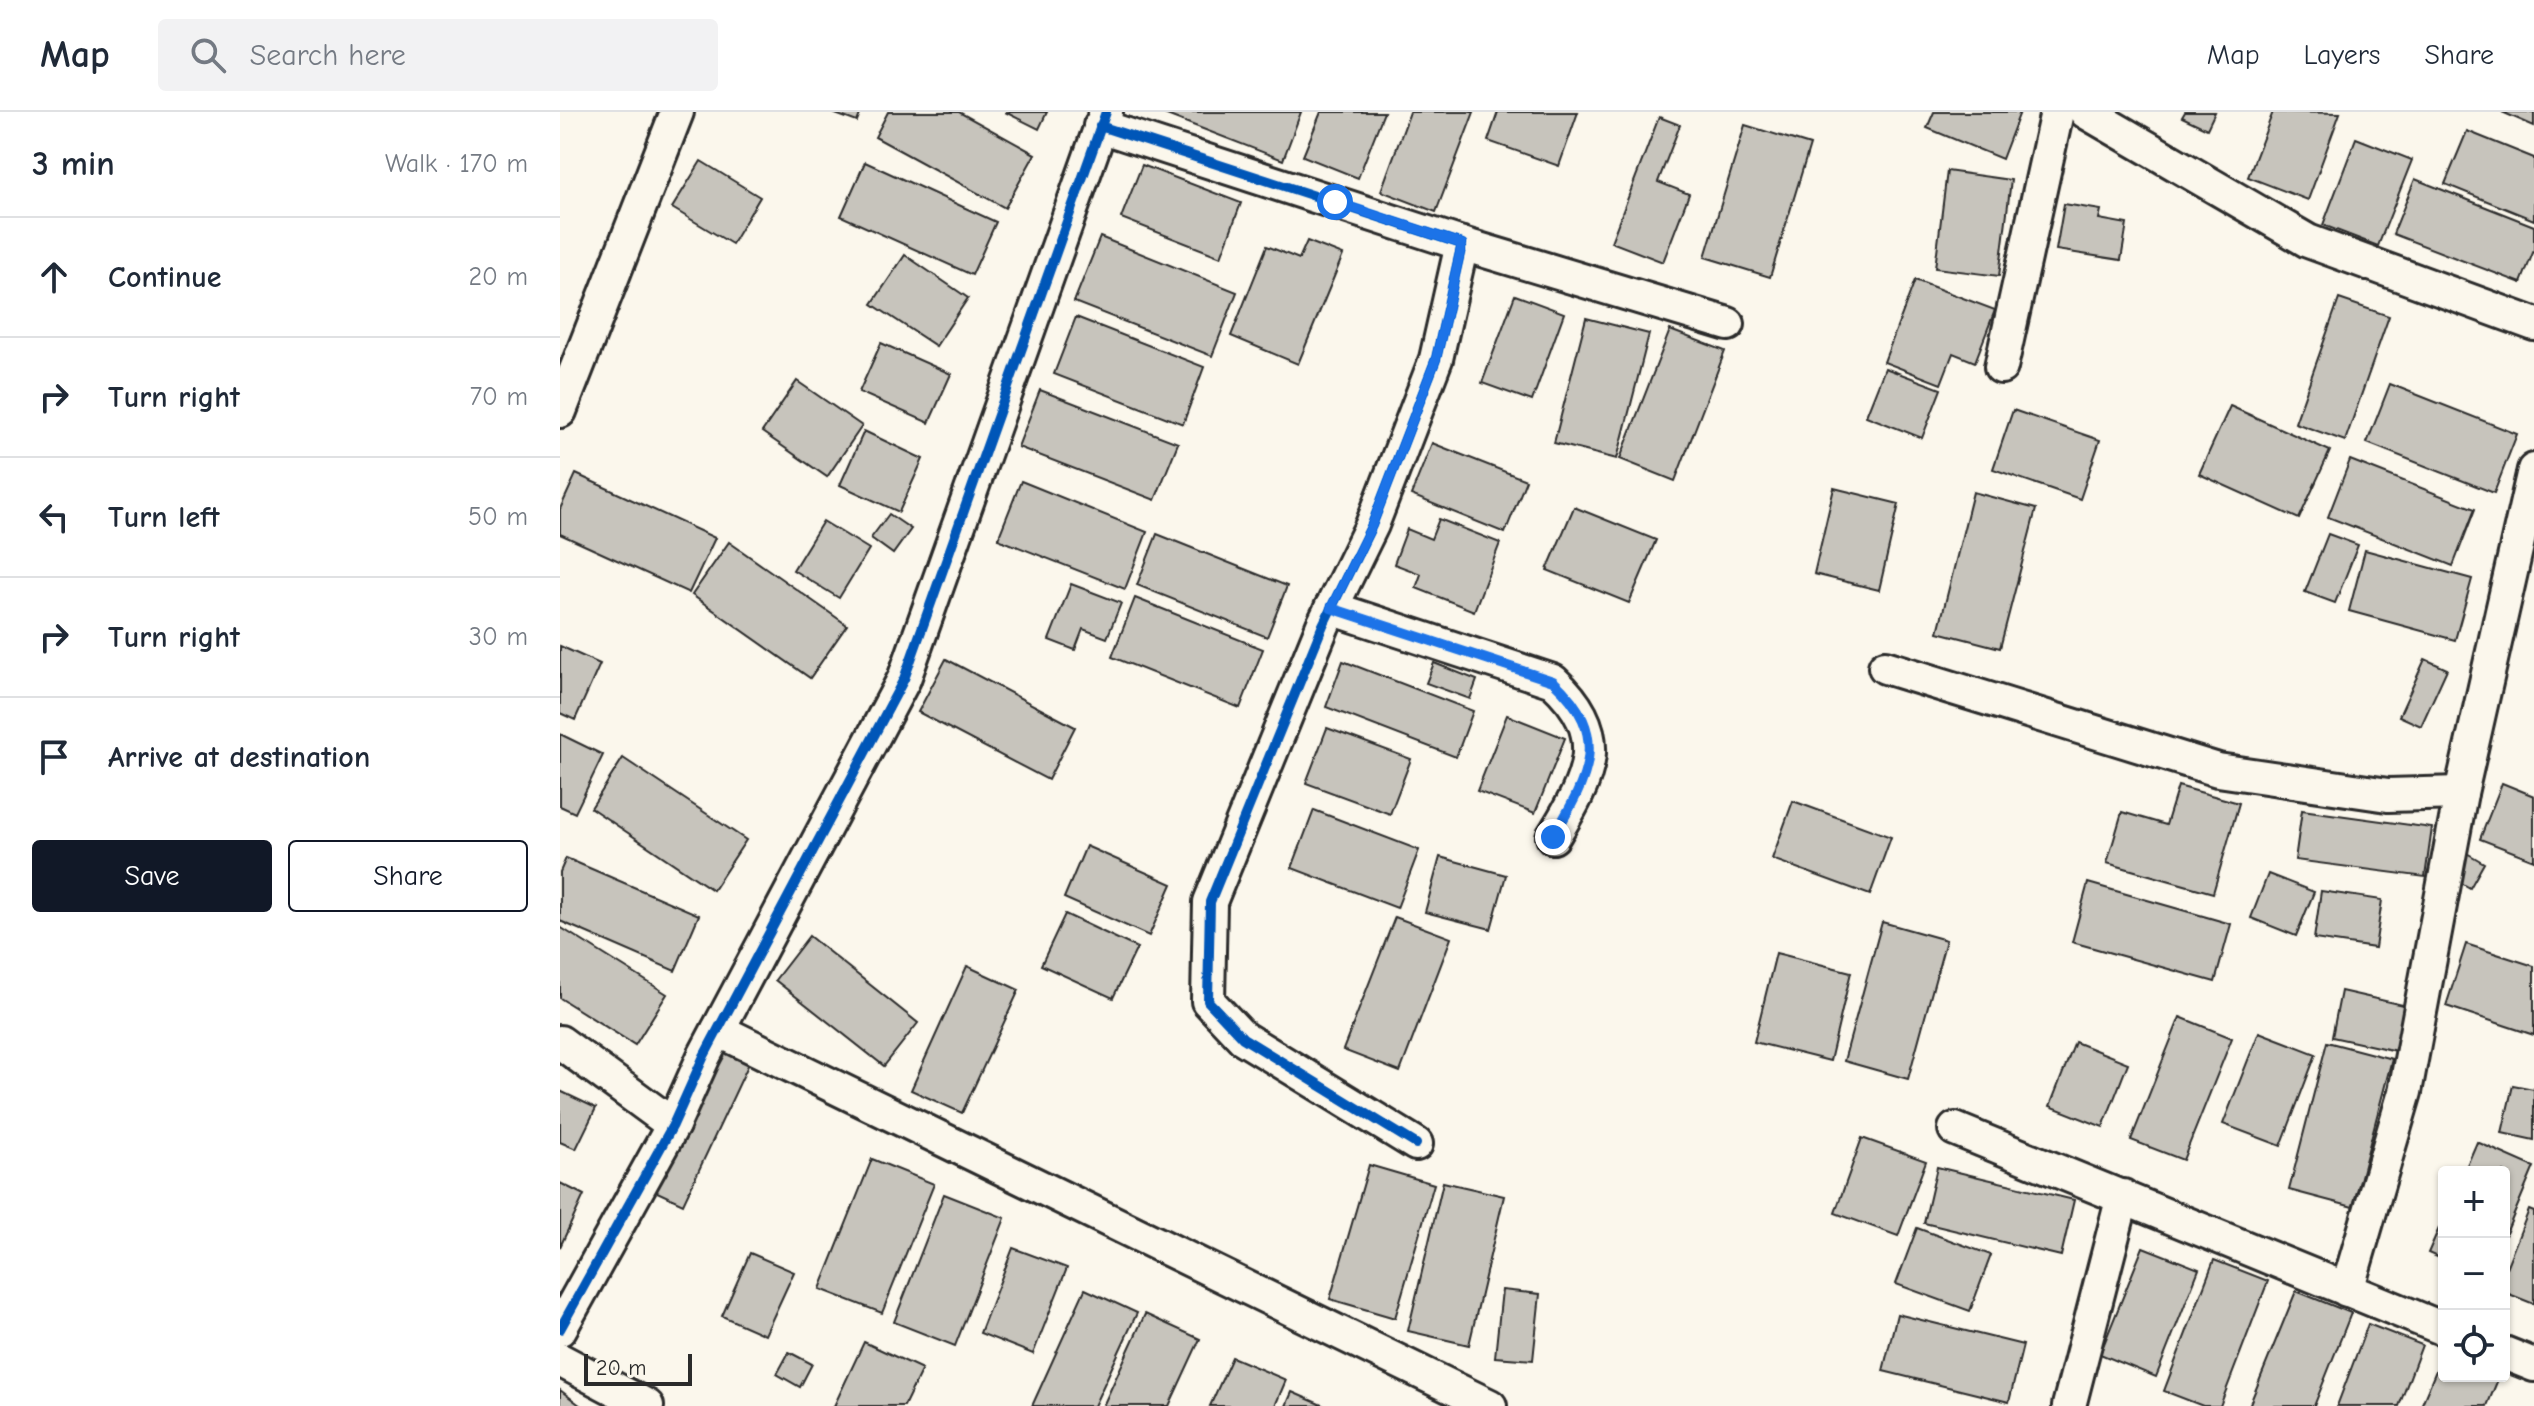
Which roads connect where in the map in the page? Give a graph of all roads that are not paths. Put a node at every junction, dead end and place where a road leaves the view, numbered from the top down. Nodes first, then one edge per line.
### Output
1 (677, 112) edge
2 (2057, 112) edge
3 (2086, 112) edge
4 (1103, 119) edge
5 (1462, 244) junction
6 (1728, 324) dead end
7 (2534, 324) edge
8 (2001, 367) dead end
9 (560, 411) edge
10 (2534, 470) edge
11 (1331, 608) junction
12 (1885, 667) dead end
13 (2461, 793) junction
14 (1553, 837) dead end
15 (718, 1030) junction
16 (560, 1042) edge
17 (673, 1125) junction
18 (1955, 1129) dead end
19 (1416, 1144) dead end
20 (2123, 1196) junction
21 (2347, 1290) junction
22 (2438, 1327) edge
23 (560, 1329) edge
24 (2510, 1355) edge
25 (560, 1360) edge
26 (2534, 1365) edge
27 (647, 1406) edge
28 (1490, 1406) edge
29 (2069, 1406) edge

1 - 9 street
2 - 8 street
3 - 7 street
4 - 5 street
4 - 15 street
5 - 6 street
5 - 11 street
10 - 13 street
11 - 14 street
11 - 19 street
12 - 13 street
13 - 21 street
15 - 17 street
15 - 28 street
16 - 17 street
17 - 23 street
18 - 20 street
20 - 21 street
20 - 29 street
21 - 22 street
24 - 26 street
25 - 27 street

